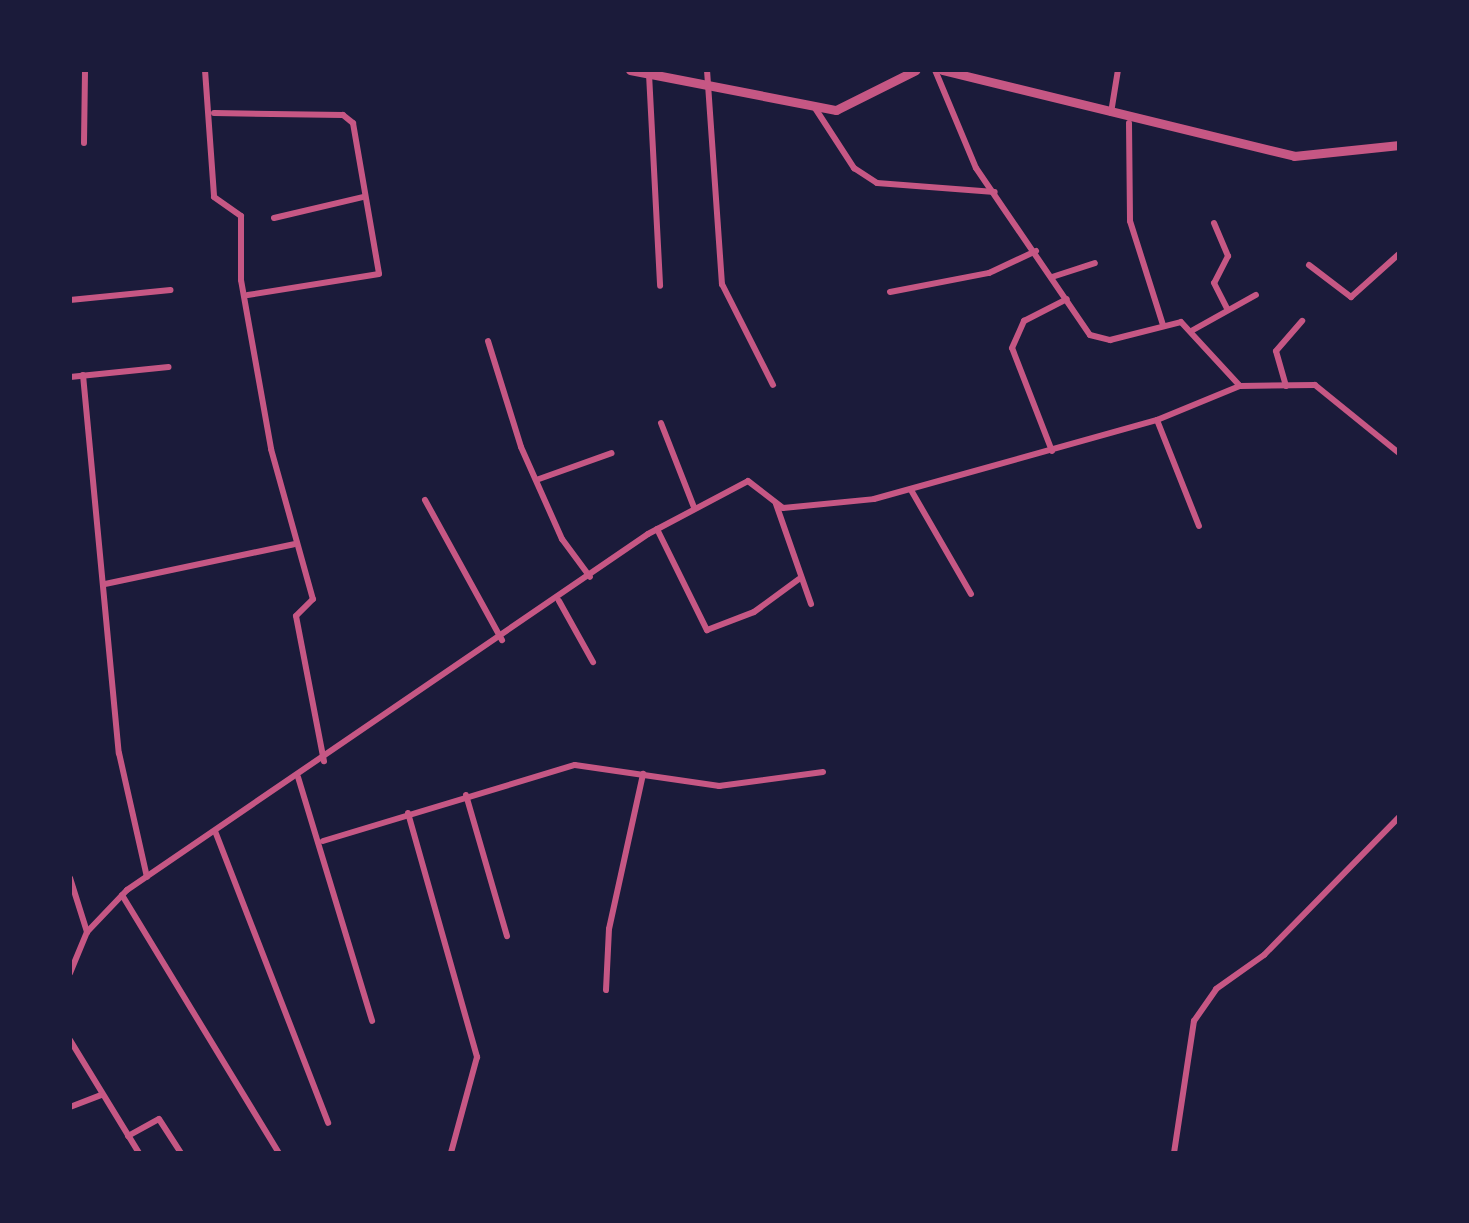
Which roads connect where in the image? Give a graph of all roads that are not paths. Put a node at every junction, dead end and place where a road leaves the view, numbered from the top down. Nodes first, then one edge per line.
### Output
1 (85, 70) edge
2 (204, 70) edge
3 (630, 70) edge
4 (708, 70) edge
5 (916, 70) edge
6 (935, 70) edge
7 (942, 70) edge
8 (1118, 70) edge
9 (648, 74) junction
10 (708, 88) junction
11 (815, 108) junction
12 (214, 113) junction
13 (1110, 115) junction
14 (1130, 123) junction
15 (84, 144) dead end
16 (1399, 145) edge
17 (995, 192) junction
18 (363, 197) junction
19 (274, 218) dead end
20 (1214, 223) dead end
21 (1036, 251) junction
22 (1399, 254) edge
23 (1095, 263) dead end
24 (1309, 266) dead end
25 (1052, 276) junction
26 (660, 286) dead end
27 (172, 290) dead end
28 (890, 292) dead end
29 (1256, 294) dead end
30 (248, 295) junction
31 (1067, 299) junction
32 (70, 300) edge
33 (1228, 310) junction
34 (1302, 322) dead end
35 (1162, 325) junction
36 (1194, 330) junction
37 (488, 341) dead end
38 (168, 367) dead end
39 (83, 375) junction
40 (70, 376) edge
41 (773, 385) dead end
42 (1240, 386) junction
43 (1286, 386) junction
44 (1157, 420) junction
45 (661, 423) dead end
46 (1052, 451) junction
47 (612, 453) dead end
48 (1399, 453) edge
49 (539, 479) junction
50 (911, 490) junction
51 (425, 500) dead end
52 (776, 503) junction
53 (694, 507) junction
54 (1199, 526) dead end
55 (656, 529) junction
56 (294, 544) junction
57 (590, 578) junction
58 (799, 579) junction
59 (106, 584) junction
60 (971, 594) dead end
61 (558, 601) junction
62 (811, 604) dead end
63 (502, 640) junction
64 (593, 662) dead end
65 (324, 760) junction
66 (823, 772) dead end
67 (644, 774) junction
68 (298, 777) junction
69 (466, 795) junction
70 (408, 814) junction
71 (1399, 817) edge
72 (216, 832) junction
73 (323, 841) junction
74 (147, 877) junction
75 (70, 878) edge
76 (122, 895) junction
77 (87, 932) junction
78 (507, 936) dead end
79 (70, 972) edge
80 (606, 990) dead end
81 (372, 1021) dead end
82 (70, 1040) edge
83 (101, 1095) junction
84 (70, 1107) edge
85 (328, 1123) dead end
86 (128, 1136) junction
87 (139, 1153) edge
88 (181, 1153) edge
89 (279, 1153) edge
90 (451, 1153) edge
91 (1174, 1153) edge

1 - 15 street
2 - 12 street
3 - 9 street
4 - 10 street
5 - 11 street
6 - 17 street
7 - 13 street
8 - 13 street
9 - 10 street
9 - 26 street
10 - 11 street
10 - 41 street
11 - 17 street
12 - 18 street
12 - 30 street
13 - 14 street
14 - 16 street
14 - 35 street
17 - 21 street
18 - 19 street
18 - 30 street
20 - 33 street
21 - 25 street
21 - 28 street
22 - 24 street
23 - 25 street
25 - 31 street
27 - 32 street
29 - 33 street
30 - 56 street
31 - 35 street
31 - 46 street
33 - 36 street
34 - 43 street
35 - 36 street
36 - 42 street
37 - 49 street
38 - 39 street
39 - 40 street
39 - 59 street
42 - 43 street
42 - 44 street
43 - 48 street
44 - 46 street
44 - 54 street
45 - 53 street
46 - 50 street
47 - 49 street
49 - 57 street
50 - 52 street
50 - 60 street
51 - 63 street
52 - 53 street
52 - 58 street
53 - 55 street
55 - 57 street
55 - 58 street
56 - 59 street
56 - 65 street
57 - 61 street
58 - 62 street
59 - 74 street
61 - 63 street
61 - 64 street
63 - 65 street
65 - 68 street
66 - 67 street
67 - 69 street
67 - 80 street
68 - 72 street
68 - 73 street
69 - 70 street
69 - 78 street
70 - 73 street
70 - 90 street
71 - 91 street
72 - 74 street
72 - 85 street
73 - 81 street
74 - 76 street
75 - 77 street
76 - 77 street
76 - 89 street
77 - 79 street
82 - 83 street
83 - 84 street
83 - 86 street
86 - 87 street
86 - 88 street

